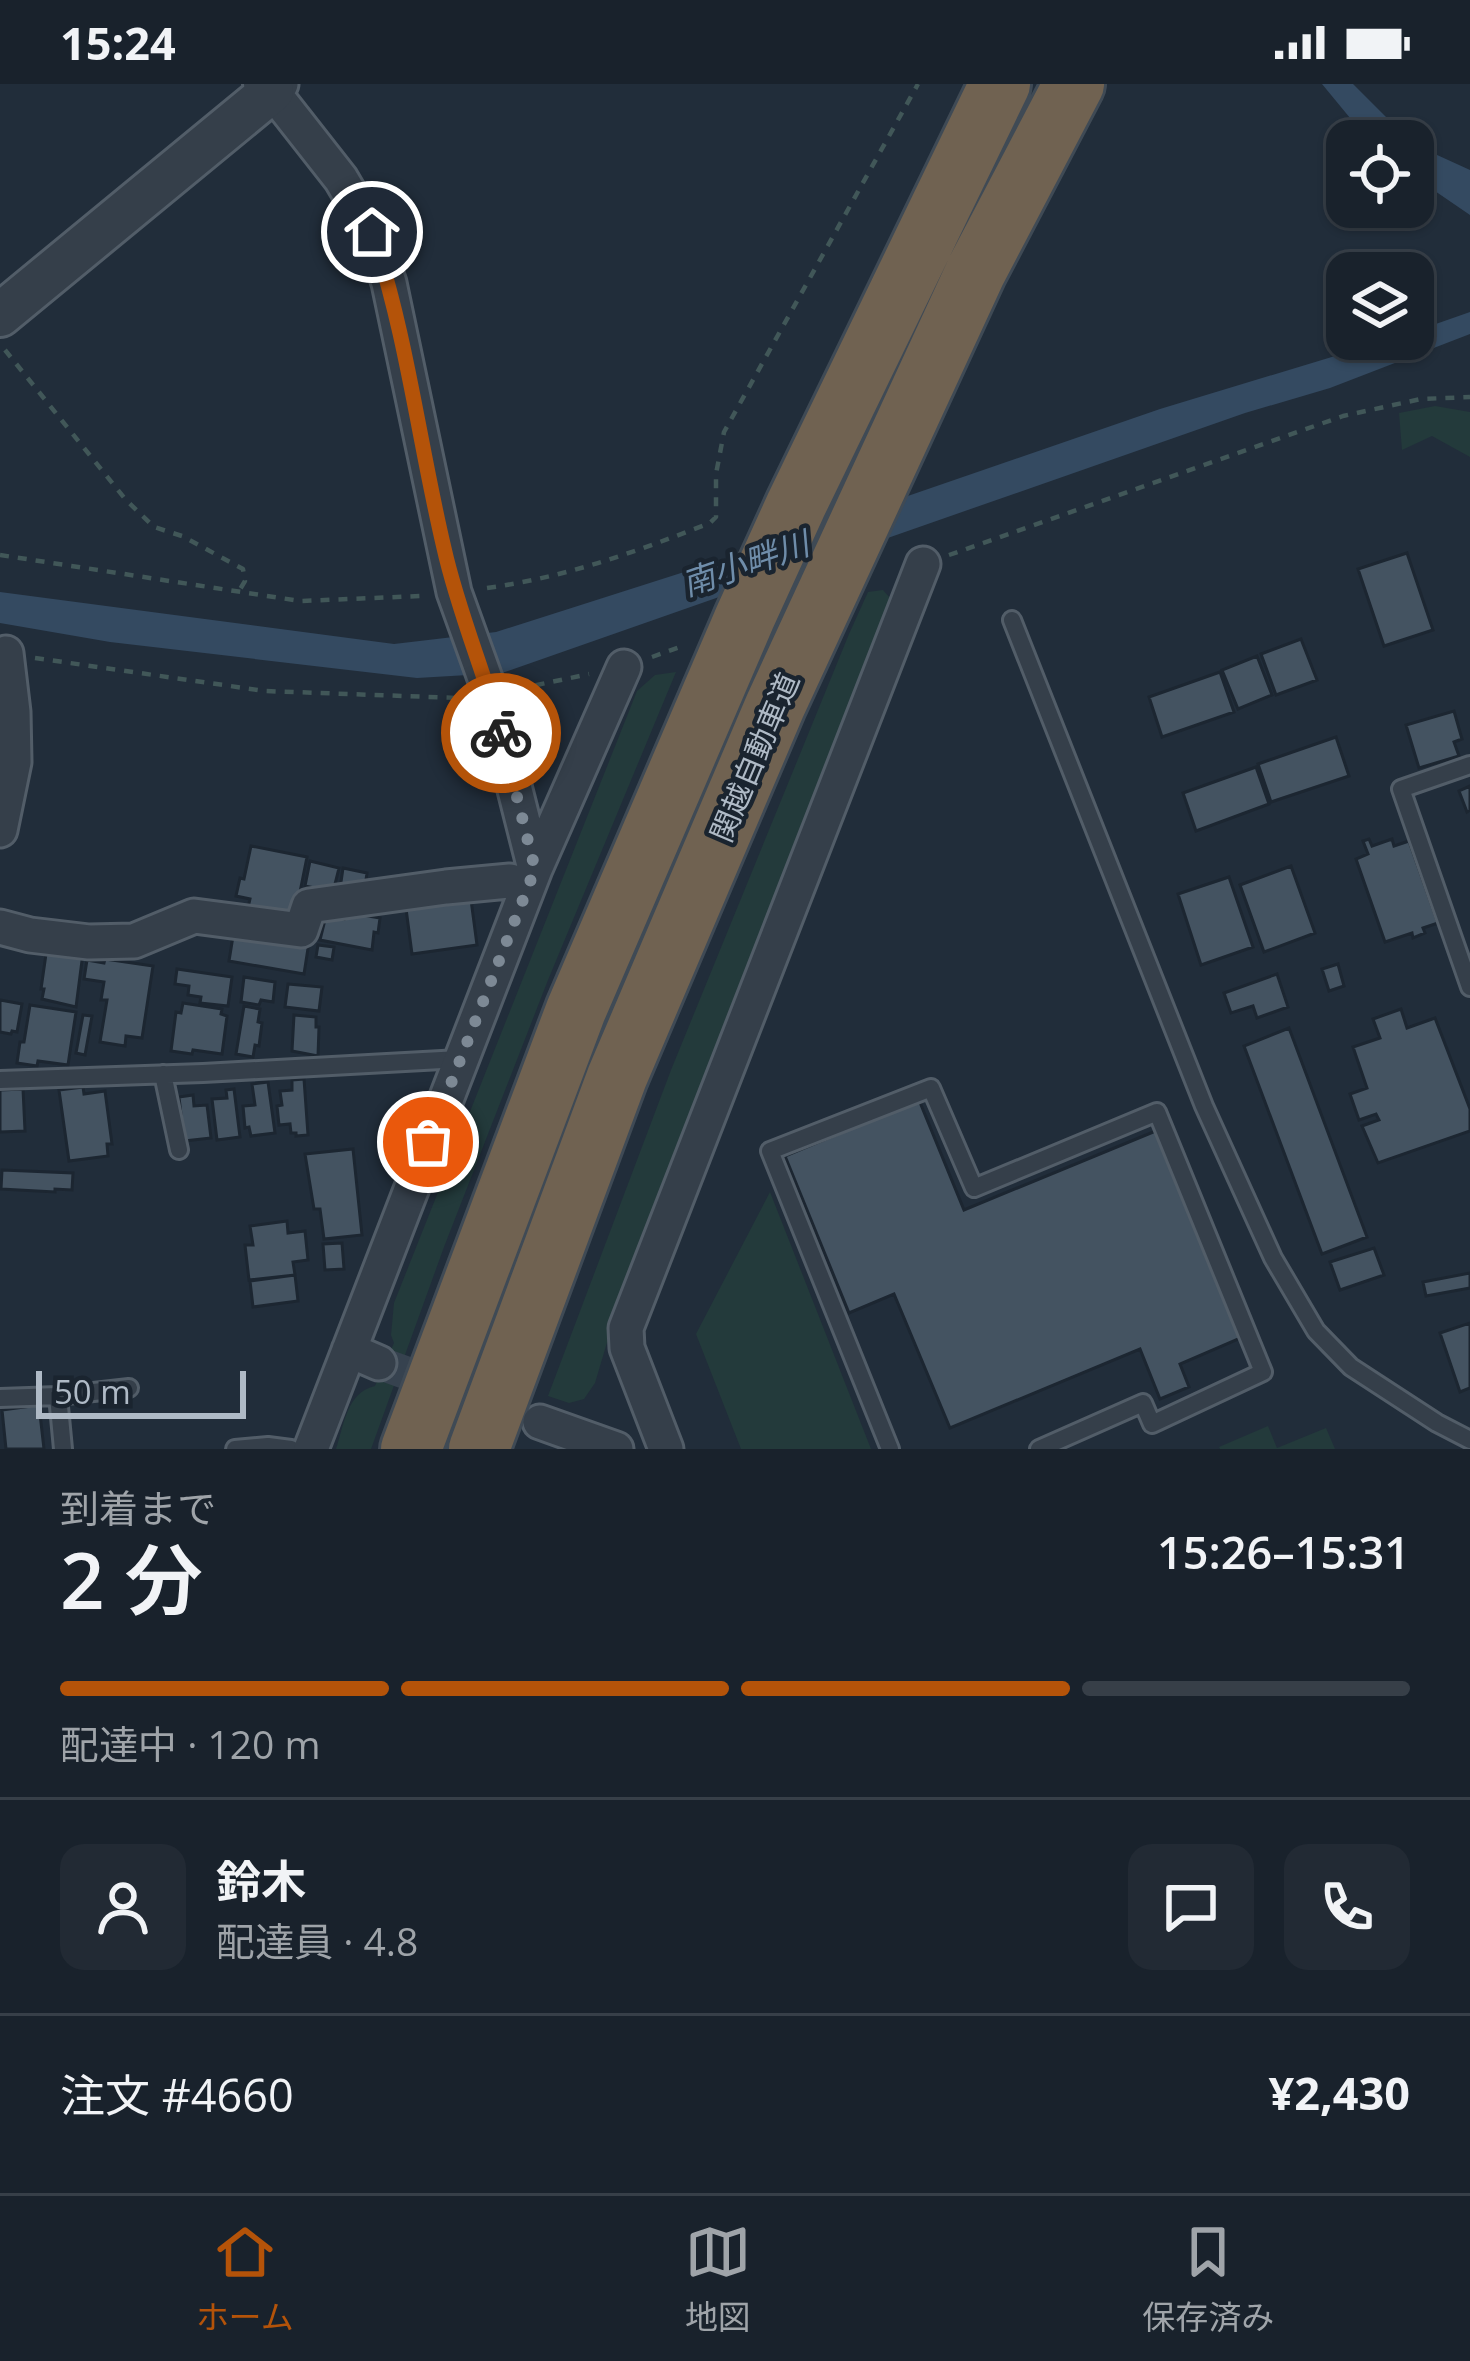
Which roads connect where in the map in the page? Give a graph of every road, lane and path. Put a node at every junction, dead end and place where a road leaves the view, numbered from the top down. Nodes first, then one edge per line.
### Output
1 (918, 84) edge
2 (1000, 84) edge
3 (1074, 84) edge
4 (273, 86) edge
5 (0, 315) edge
6 (0, 344) edge
7 (1470, 398) edge
8 (0, 554) edge
9 (923, 565) joint
10 (239, 591) junction
11 (456, 597) junction
12 (1012, 620) dead end
13 (6, 653) joint
14 (624, 667) joint
15 (489, 692) junction
16 (1470, 765) edge
17 (0, 830) edge
18 (531, 878) junction
19 (0, 927) edge
20 (1470, 986) edge
21 (460, 1059) junction
22 (164, 1074) junction
23 (0, 1080) edge
24 (179, 1150) dead end
25 (129, 1388) dead end
26 (58, 1396) junction
27 (0, 1398) edge
28 (540, 1422) dead end
29 (1470, 1440) edge
30 (63, 1449) edge
31 (235, 1449) edge
32 (291, 1449) edge
33 (311, 1449) edge
34 (412, 1449) edge
35 (479, 1449) edge
36 (616, 1449) edge
37 (666, 1449) edge
38 (890, 1449) edge
39 (1039, 1449) edge

1 - 11 path
2 - 34 highway, 関越自動車道
3 - 35 highway, 関越自動車道
4 - 5 street
4 - 11 street
6 - 10 path
7 - 9 path
8 - 10 path
9 - 37 street
10 - 11 path
11 - 15 street
12 - 29 lane
13 - 15 path
13 - 17 street
14 - 15 path
14 - 18 street
15 - 18 street
16 - 20 lane
18 - 19 street
18 - 21 street
21 - 22 lane
21 - 33 street
22 - 23 lane
22 - 24 lane
25 - 26 lane
26 - 27 lane
26 - 30 lane
28 - 36 street
31 - 32 lane
38 - 39 lane

